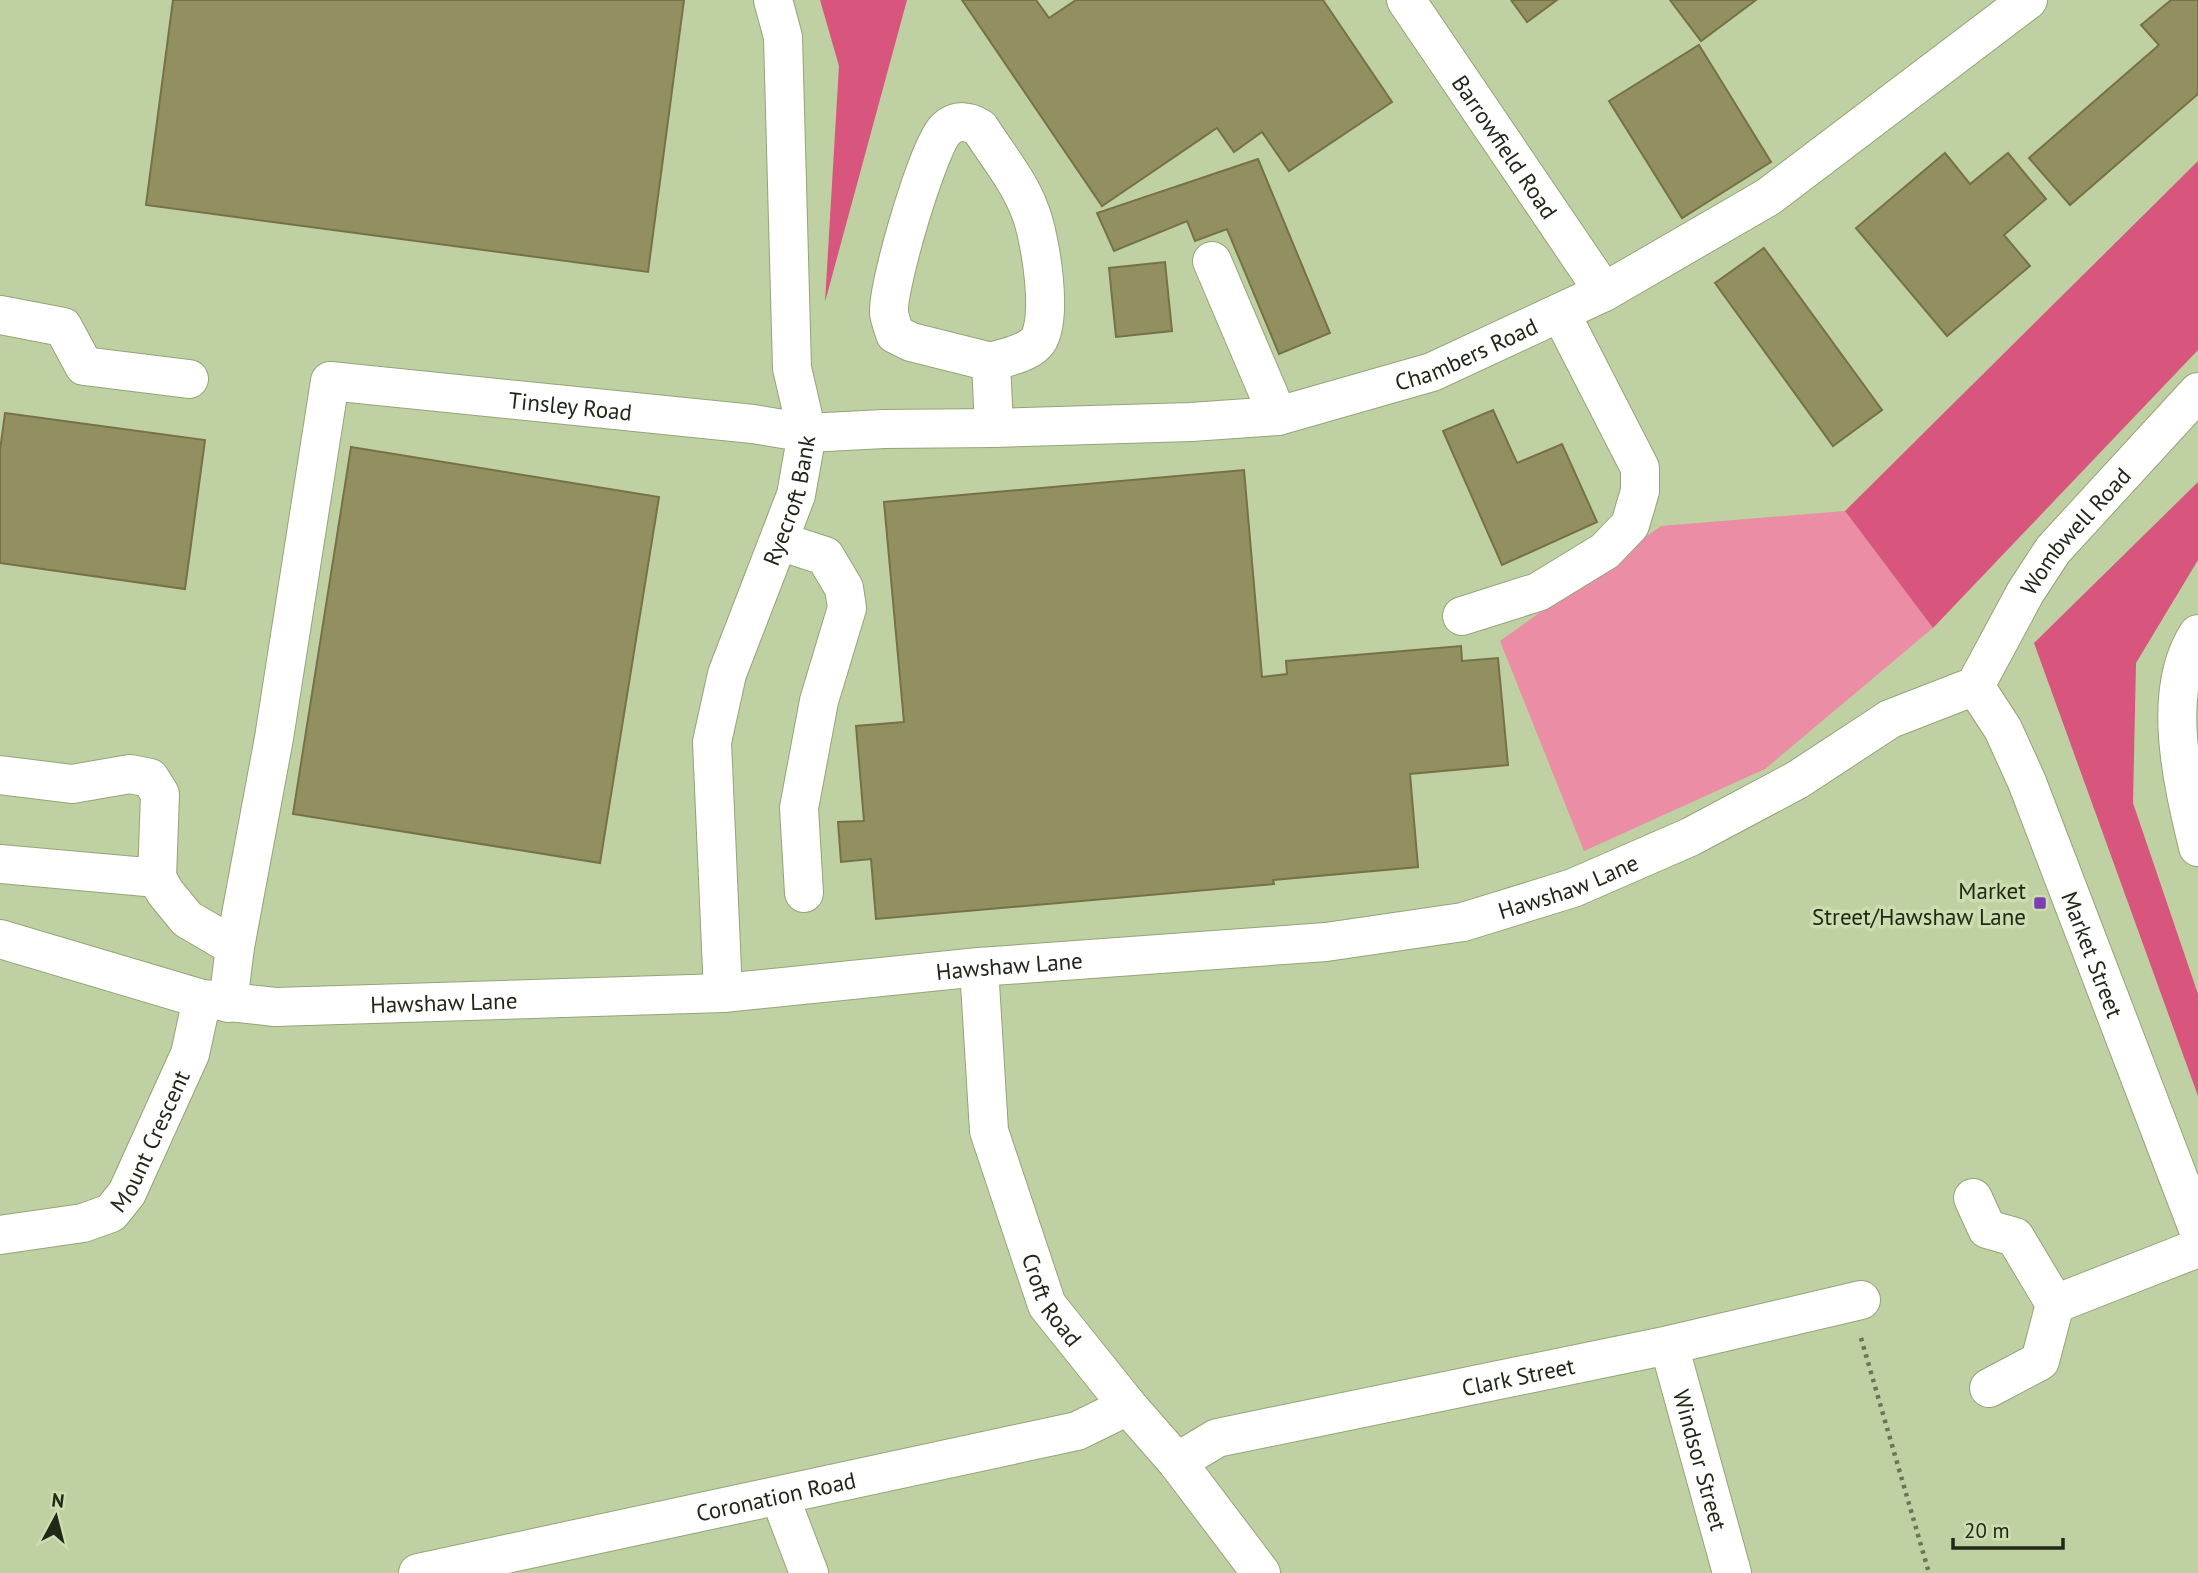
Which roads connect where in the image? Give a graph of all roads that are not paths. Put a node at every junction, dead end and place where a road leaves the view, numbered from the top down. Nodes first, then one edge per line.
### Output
1 (773, 0) edge
2 (1406, 0) edge
3 (2028, 0) edge
4 (1212, 261) dead end
5 (1604, 292) junction
6 (1561, 314) junction
7 (0, 315) edge
8 (991, 362) junction
9 (189, 379) dead end
10 (330, 381) joint
11 (2198, 392) edge
12 (1278, 415) junction
13 (994, 428) junction
14 (807, 433) junction
15 (779, 541) junction
16 (1462, 616) dead end
17 (2198, 634) edge
18 (1975, 686) junction
19 (0, 775) edge
20 (2198, 847) edge
21 (0, 864) edge
22 (157, 878) junction
23 (804, 893) dead end
24 (0, 939) edge
25 (235, 947) junction
26 (979, 967) junction
27 (723, 993) junction
28 (215, 1001) junction
29 (1973, 1198) dead end
30 (2194, 1205) edge
31 (0, 1235) edge
32 (2198, 1248) edge
33 (1856, 1301) road end
34 (2055, 1304) junction
35 (1669, 1345) junction
36 (1989, 1388) dead end
37 (1128, 1406) junction
38 (1177, 1462) junction
39 (780, 1497) junction
40 (418, 1573) edge
41 (809, 1573) edge
42 (1261, 1573) edge
43 (1732, 1573) edge

1 - 14 street, Ryecroft Bank
2 - 5 street, Barrowfield Road
3 - 5 street, Chambers Road
4 - 12 street
5 - 6 street, Chambers Road
6 - 12 street, Chambers Road
6 - 16 street
7 - 9 street
8 - 8 street
8 - 13 street
10 - 14 street, Tinsley Road
10 - 25 street, Mount Crescent
11 - 18 street, Wombwell Road
12 - 13 street, Chambers Road
13 - 14 street, Chambers Road
14 - 15 street, Ryecroft Bank
15 - 23 street
15 - 27 street, Ryecroft Bank
17 - 20 street
18 - 26 street, Hawshaw Lane
18 - 30 street, Market Street
19 - 22 street
21 - 22 street
22 - 25 street
24 - 28 street, Hawshaw Lane
25 - 28 street, Mount Crescent
26 - 27 street, Hawshaw Lane
26 - 37 street, Croft Road
27 - 28 street, Hawshaw Lane
28 - 31 street, Mount Crescent
29 - 34 street
32 - 34 street
33 - 35 street, Clark Street
34 - 36 street
35 - 38 street, Clark Street
35 - 43 street, Windsor Street
37 - 38 street, Croft Road
37 - 39 street, Coronation Road
38 - 42 street, Croft Road
39 - 40 street, Coronation Road
39 - 41 street

